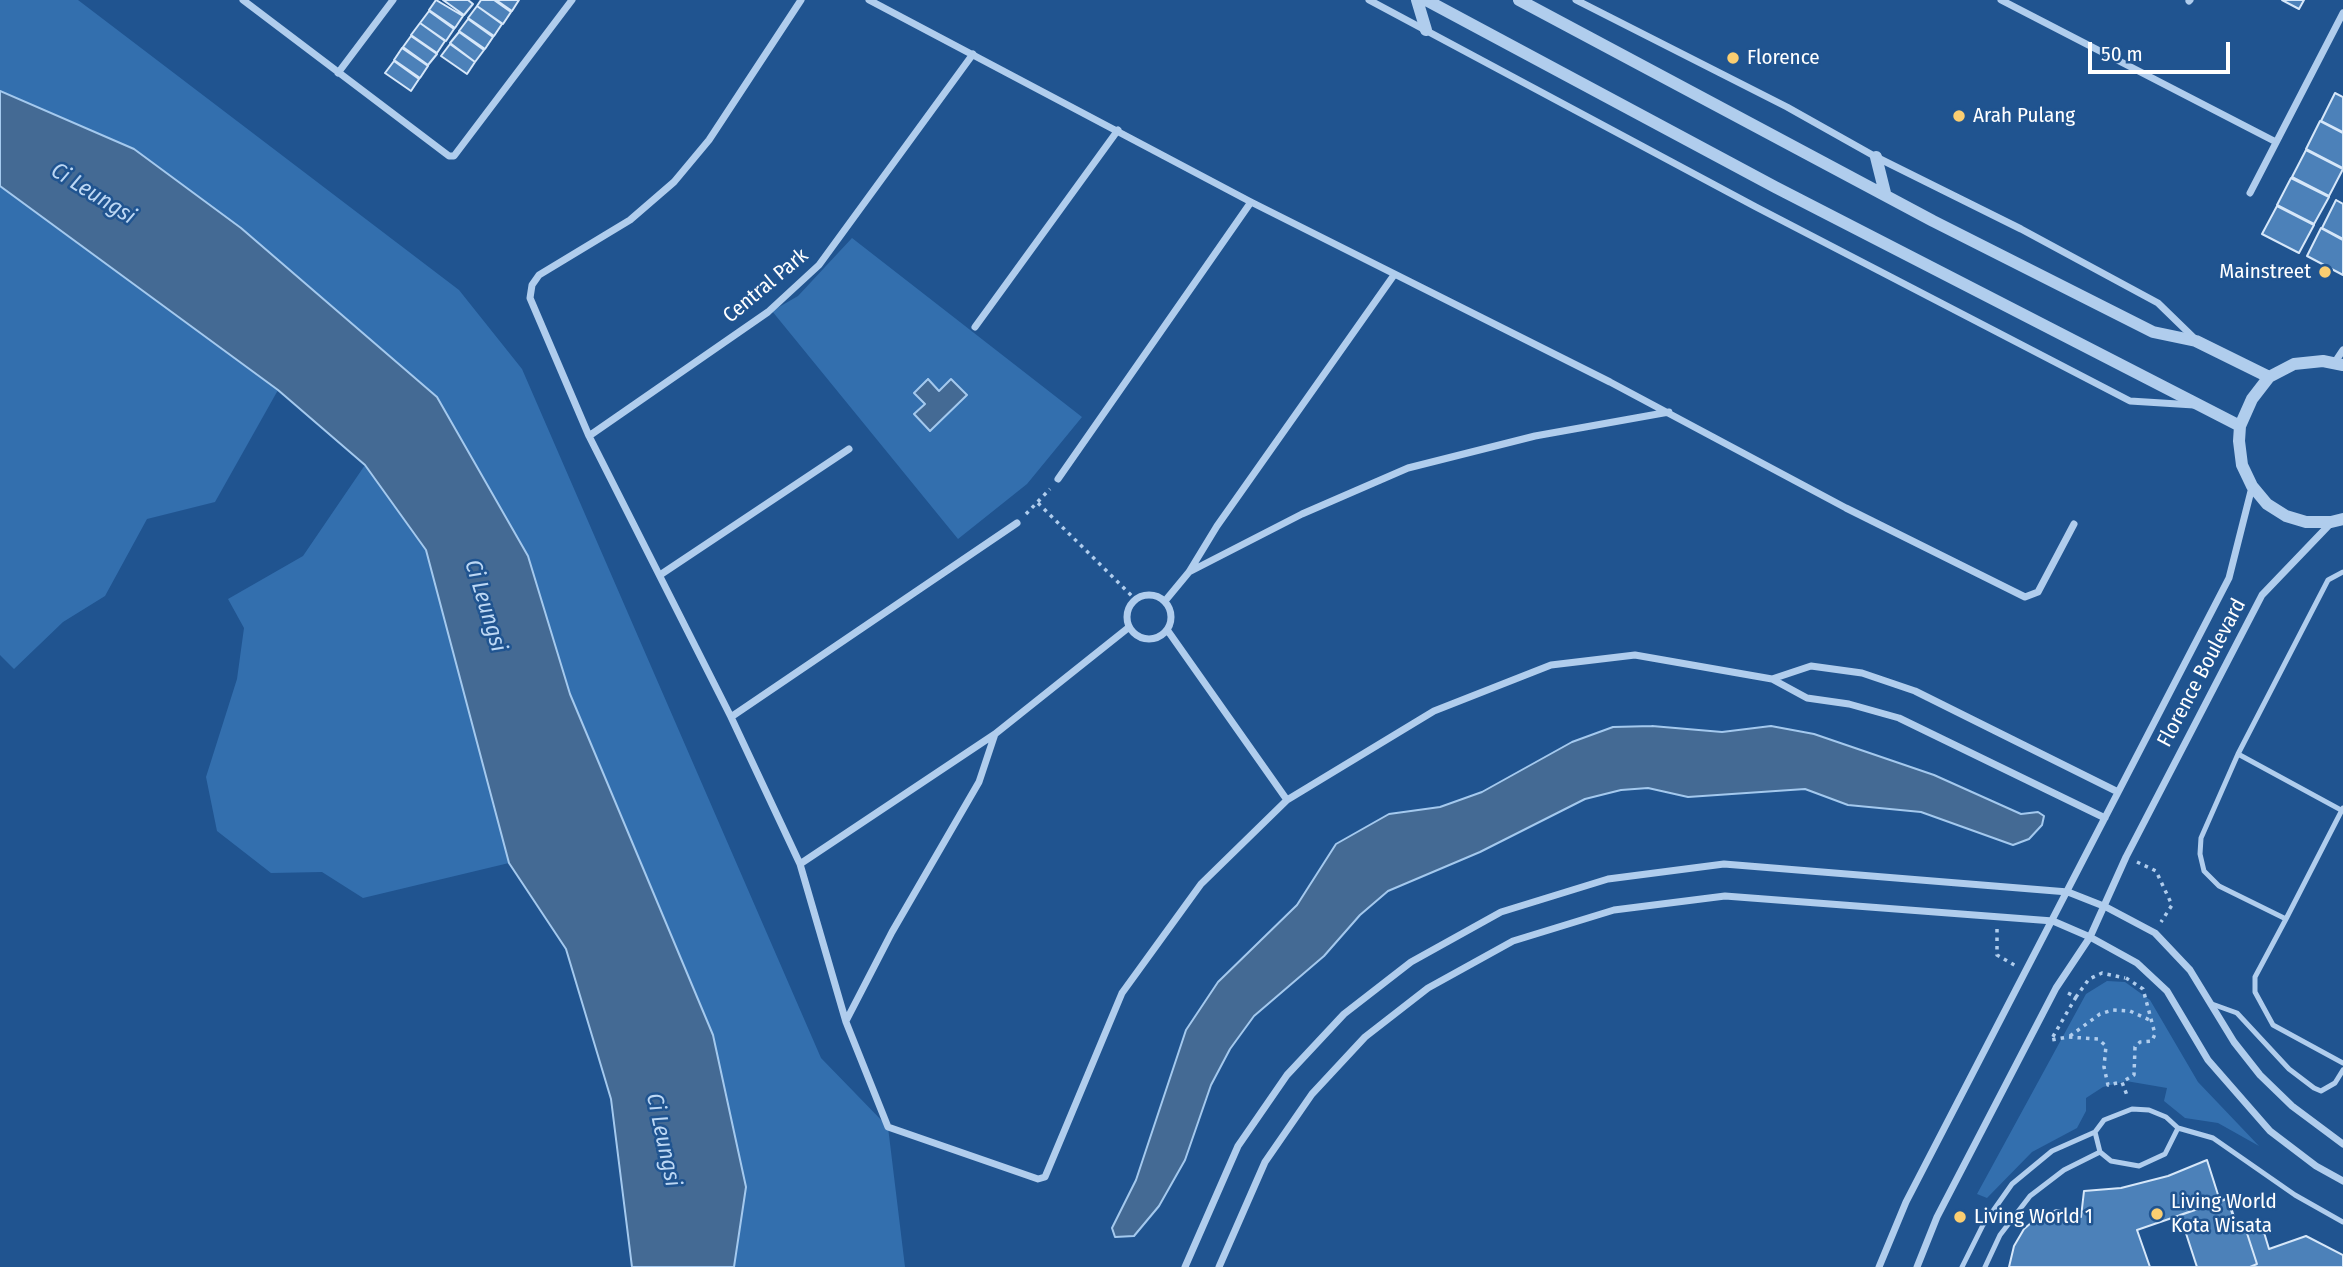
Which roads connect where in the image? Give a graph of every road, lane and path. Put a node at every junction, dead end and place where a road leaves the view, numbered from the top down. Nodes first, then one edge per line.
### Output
1 (243, 0) edge
2 (393, 0) edge
3 (572, 0) edge
4 (801, 0) edge
5 (869, 0) edge
6 (1368, 0) edge
7 (1417, 0) edge
8 (1426, 0) edge
9 (1519, 0) edge
10 (1576, 0) edge
11 (2001, 0) edge
12 (2343, 13) edge
13 (1426, 30) junction
14 (973, 54) junction
15 (338, 73) junction
16 (1118, 130) junction
17 (2276, 142) junction
18 (1875, 157) junction
19 (2250, 192) dead end
20 (1885, 193) junction
21 (1251, 202) junction
22 (1394, 275) junction
23 (975, 327) dead end
24 (2196, 341) junction
25 (2343, 350) edge
26 (2339, 363) edge
27 (2269, 377) junction
28 (2198, 406) junction
29 (1669, 412) junction
30 (2240, 426) junction
31 (590, 436) junction
32 (849, 449) dead end
33 (1058, 479) joint
34 (2252, 486) junction
35 (1038, 503) junction
36 (2337, 521) edge
37 (1017, 523) joint
38 (2074, 524) dead end
39 (1189, 572) junction
40 (2343, 572) edge
41 (660, 575) junction
42 (1135, 598) junction
43 (1165, 601) junction
44 (1128, 628) junction
45 (1168, 631) junction
46 (1772, 679) junction
47 (731, 717) junction
48 (995, 734) junction
49 (2238, 754) junction
50 (2118, 792) junction
51 (1287, 800) junction
52 (2343, 810) edge
53 (2105, 818) junction
54 (2126, 856) junction
55 (800, 864) junction
56 (2068, 892) junction
57 (2106, 907) junction
58 (1998, 917) junction
59 (2286, 919) junction
60 (2053, 921) junction
61 (2155, 933) junction
62 (2090, 937) junction
63 (2137, 963) junction
64 (2025, 971) junction
65 (2126, 978) junction
66 (2056, 988) junction
67 (2076, 997) junction
68 (2212, 1004) junction
69 (2152, 1021) junction
70 (846, 1022) junction
71 (2068, 1037) junction
72 (2343, 1063) edge
73 (2343, 1070) edge
74 (2122, 1082) junction
75 (2335, 1083) junction
76 (2343, 1087) edge
77 (2132, 1110) junction
78 (2178, 1128) junction
79 (2095, 1132) junction
80 (2343, 1144) edge
81 (2100, 1152) junction
82 (2343, 1181) edge
83 (2343, 1222) edge
84 (1185, 1267) edge
85 (1219, 1267) edge
86 (1879, 1267) edge
87 (1917, 1267) edge
88 (1962, 1267) edge
89 (1985, 1267) edge

1 - 15 street
2 - 15 street
3 - 15 street
4 - 31 street
5 - 14 street
6 - 13 street
7 - 13 street
8 - 28 street
9 - 20 street
10 - 18 street
11 - 17 street
12 - 17 street
13 - 28 street
14 - 16 street
14 - 31 street, Central Park
16 - 21 street
16 - 23 street
17 - 19 street
18 - 20 street
18 - 24 street
20 - 24 street
21 - 22 street
21 - 33 street
22 - 29 street
22 - 39 street
24 - 27 street
25 - 26 street
26 - 27 street
27 - 30 street
28 - 30 street
29 - 38 street
29 - 39 street
30 - 34 street
31 - 41 street
32 - 41 street
33 - 35 path
34 - 36 street
34 - 50 street, Florence Boulevard
35 - 37 path
35 - 42 path
36 - 54 street, Florence Boulevard
37 - 47 street
39 - 43 street
40 - 49 lane
41 - 47 street
42 - 43 street
42 - 44 street
43 - 45 street
44 - 45 street
44 - 48 street
45 - 51 street
46 - 50 street
46 - 51 street
46 - 53 street
47 - 55 street
48 - 55 street
48 - 70 street
49 - 52 lane
49 - 59 lane
50 - 53 street, Florence Boulevard
51 - 70 street
52 - 59 lane
53 - 56 street, Florence Boulevard
54 - 57 street, Florence Boulevard
54 - 61 path
55 - 70 street
56 - 57 street
56 - 60 street, Florence Boulevard
56 - 84 street
57 - 61 street
57 - 62 street, Florence Boulevard
58 - 60 street
58 - 64 path
58 - 85 street
59 - 72 lane
60 - 62 street
60 - 64 street, Florence Boulevard
61 - 68 street
62 - 63 street
62 - 66 street, Florence Boulevard
63 - 65 path
63 - 82 street
64 - 86 street, Florence Boulevard
65 - 67 path
65 - 69 path
66 - 67 path
66 - 87 street, Florence Boulevard
67 - 71 path
68 - 75 lane
68 - 80 street
69 - 71 path
69 - 74 path
71 - 74 path
73 - 75 lane
74 - 77 path
75 - 76 lane
77 - 78 lane
77 - 79 lane
78 - 81 lane
78 - 83 lane
79 - 81 lane
79 - 88 lane
81 - 89 lane

